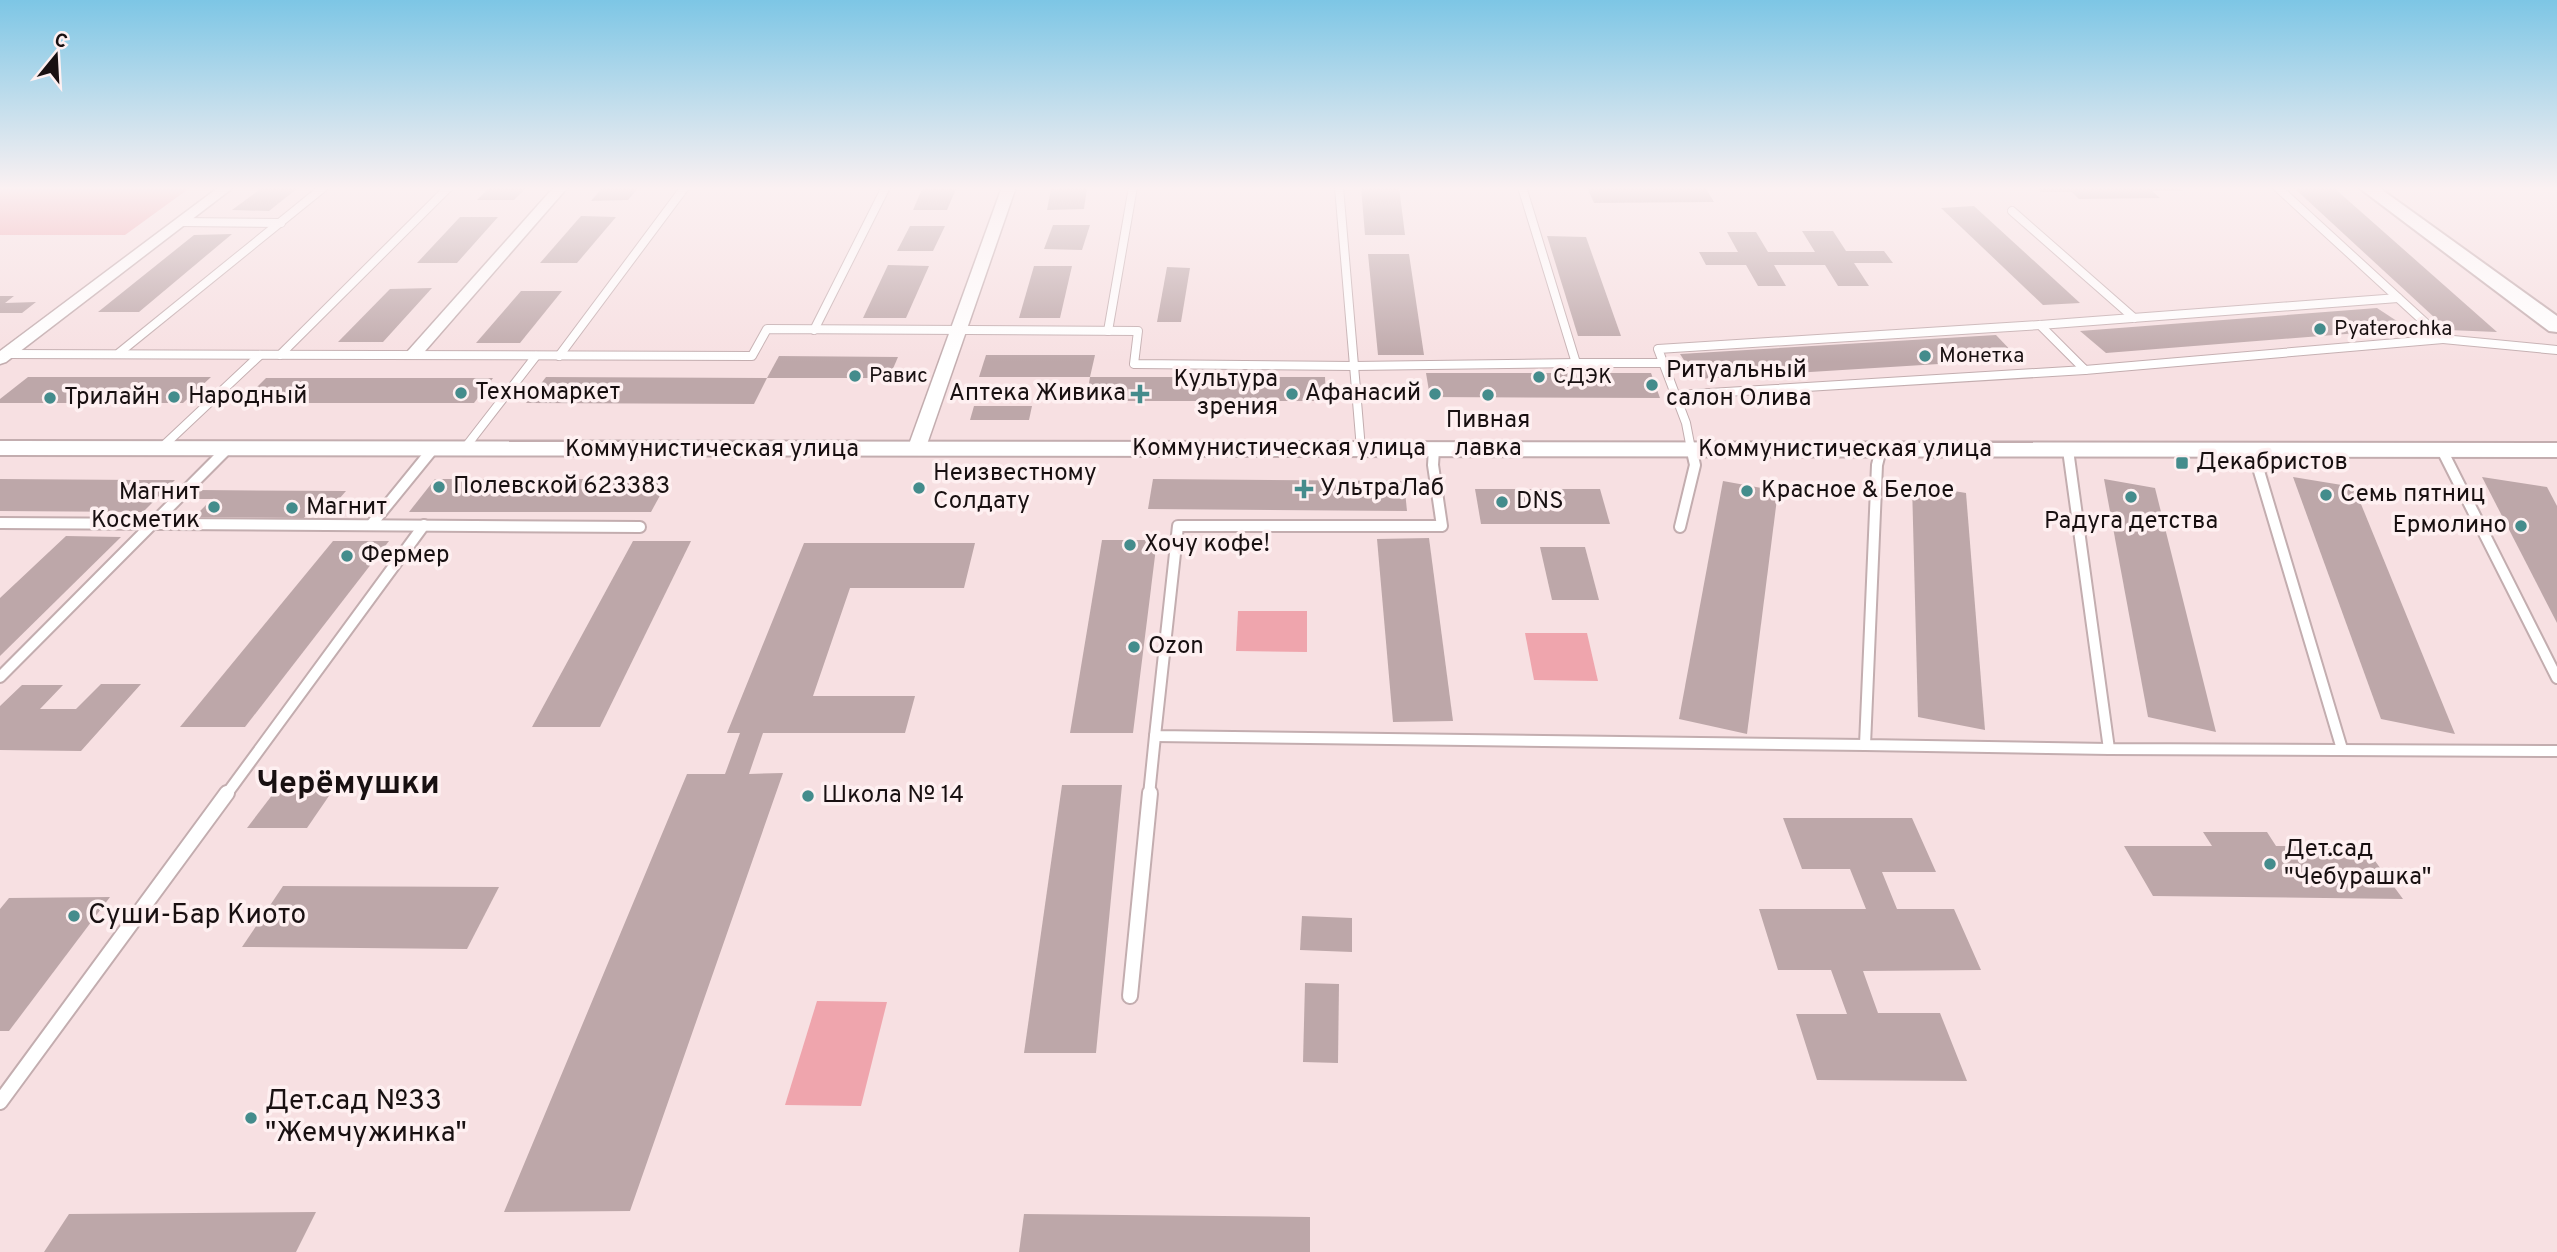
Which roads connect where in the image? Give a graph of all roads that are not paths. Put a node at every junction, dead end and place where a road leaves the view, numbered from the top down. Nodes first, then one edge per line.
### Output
1 (149, 245) edge
2 (253, 245) edge
3 (390, 245) edge
4 (510, 245) edge
5 (641, 245) edge
6 (857, 245) edge
7 (988, 245) edge
8 (1123, 245) edge
9 (1344, 245) edge
10 (1540, 245) edge
11 (2051, 245) edge
12 (2341, 245) edge
13 (2447, 245) edge
14 (2398, 298) junction
15 (2134, 318) junction
16 (2040, 325) junction
17 (2557, 326) edge
18 (814, 330) junction
19 (958, 330) junction
20 (1108, 331) junction
21 (2443, 339) junction
22 (2557, 350) edge
23 (119, 353) junction
24 (260, 355) junction
25 (280, 355) junction
26 (413, 355) junction
27 (3, 356) edge
28 (536, 356) junction
29 (559, 356) junction
30 (1576, 363) junction
31 (1663, 363) junction
32 (1354, 366) junction
33 (2085, 370) junction
34 (1676, 395) junction
35 (0, 448) edge
36 (160, 449) junction
37 (227, 449) junction
38 (1361, 449) junction
39 (1434, 449) junction
40 (1881, 449) junction
41 (432, 450) junction
42 (463, 450) junction
43 (916, 450) junction
44 (1692, 450) junction
45 (2068, 450) junction
46 (2442, 450) junction
47 (2557, 450) edge
48 (2253, 451) junction
49 (0, 523) edge
50 (152, 524) junction
51 (371, 525) junction
52 (424, 525) junction
53 (640, 527) dead end
54 (1680, 527) dead end
55 (0, 677) edge
56 (2557, 678) edge
57 (1155, 736) junction
58 (1865, 745) junction
59 (2342, 748) junction
60 (2109, 749) junction
61 (2557, 751) edge
62 (1130, 996) dead end
63 (0, 1102) edge

1 - 27 street
2 - 23 lane
3 - 25 lane
4 - 26 street
5 - 29 lane
6 - 18 lane
7 - 19 street
8 - 20 lane
9 - 32 lane
10 - 30 lane
11 - 15 lane
12 - 14 lane
13 - 17 street
14 - 15 lane
14 - 21 lane
15 - 16 lane
16 - 31 lane
16 - 33 lane
18 - 19 lane
18 - 29 lane
19 - 20 lane
19 - 43 street
20 - 32 lane
21 - 22 lane
21 - 33 lane
23 - 24 lane
23 - 27 lane
24 - 25 lane
24 - 36 lane
25 - 26 lane
26 - 28 lane
28 - 29 lane
28 - 42 lane
30 - 31 lane
30 - 32 lane
31 - 34 lane
32 - 38 lane
33 - 34 lane
34 - 44 lane
35 - 36 street, Коммунистическая улица
36 - 37 street, Коммунистическая улица
37 - 41 street, Коммунистическая улица
37 - 50 lane
38 - 39 street, Коммунистическая улица
38 - 43 street, Коммунистическая улица
39 - 44 street, Коммунистическая улица
39 - 57 lane
40 - 44 street, Коммунистическая улица
40 - 45 street, Коммунистическая улица
40 - 58 lane
41 - 42 street, Коммунистическая улица
41 - 51 lane
42 - 43 street, Коммунистическая улица
44 - 54 lane
45 - 48 street, Коммунистическая улица
45 - 60 lane
46 - 47 street, Коммунистическая улица
46 - 48 street, Коммунистическая улица
46 - 56 lane
48 - 59 lane
49 - 50 lane
50 - 51 lane
50 - 55 lane
51 - 52 lane
52 - 53 lane
52 - 63 lane
57 - 58 lane
57 - 62 lane
58 - 60 lane
59 - 60 lane
59 - 61 lane

